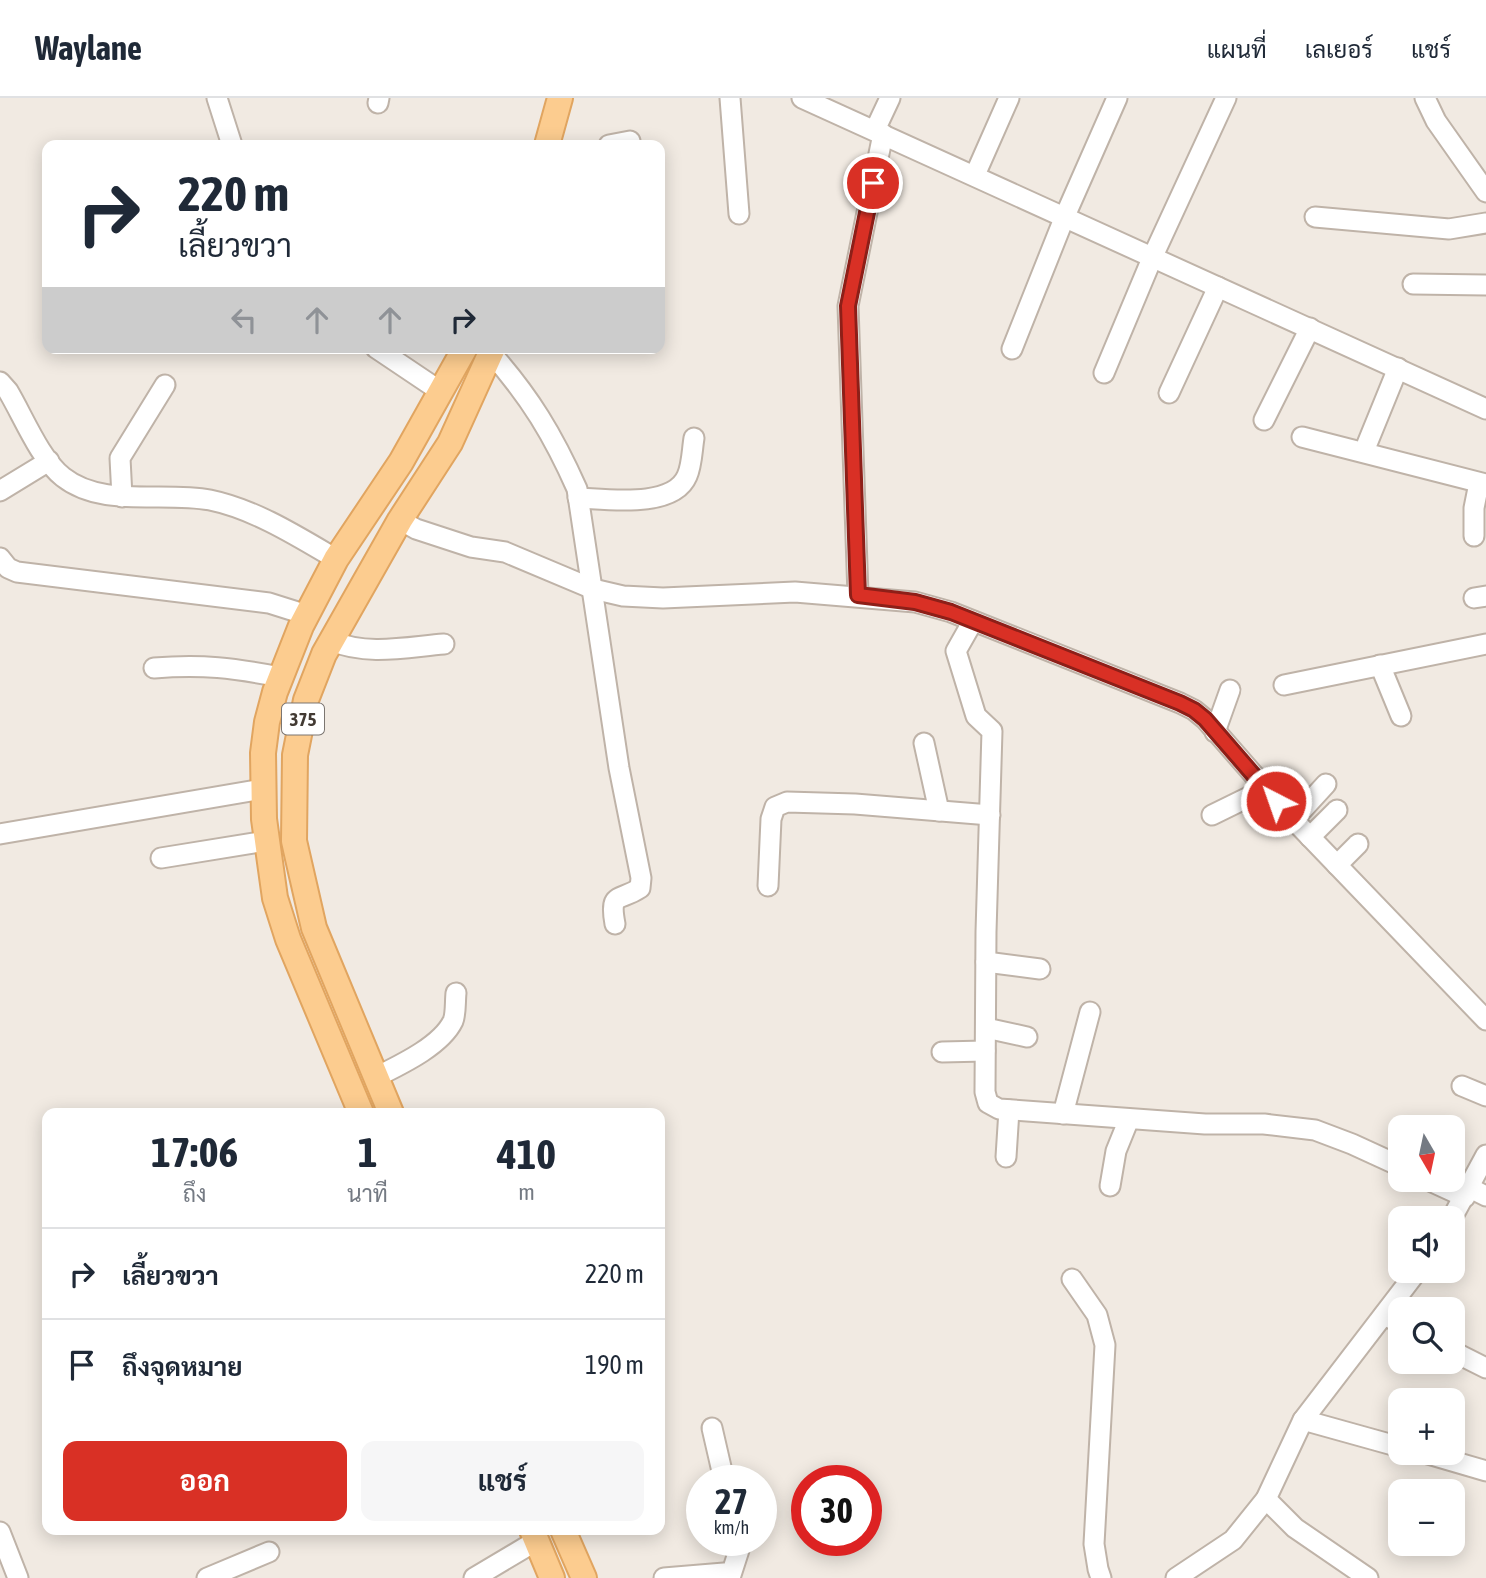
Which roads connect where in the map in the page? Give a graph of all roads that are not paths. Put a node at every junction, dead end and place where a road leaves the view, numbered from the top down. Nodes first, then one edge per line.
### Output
1 (217, 98) edge
2 (560, 98) edge
3 (577, 98) edge
4 (730, 98) edge
5 (802, 98) edge
6 (890, 98) edge
7 (1009, 98) edge
8 (1117, 98) edge
9 (1226, 98) edge
10 (1424, 98) edge
11 (879, 132) junction
12 (230, 140) edge
13 (548, 140) edge
14 (565, 140) edge
15 (975, 175) junction
16 (1483, 183) edge
17 (739, 214) dead end
18 (1065, 216) junction
19 (1315, 217) dead end
20 (1486, 223) edge
21 (1153, 256) junction
22 (1413, 284) dead end
23 (1486, 285) edge
24 (1218, 287) junction
25 (1310, 328) junction
26 (1012, 349) dead end
27 (385, 354) edge
28 (462, 354) edge
29 (491, 354) edge
30 (494, 354) edge
31 (1398, 368) junction
32 (1104, 373) dead end
33 (0, 382) edge
34 (165, 385) dead end
35 (440, 391) junction
36 (1169, 393) dead end
37 (1486, 409) edge
38 (1264, 420) dead end
39 (1302, 437) dead end
40 (694, 438) dead end
41 (1367, 444) dead end
42 (50, 461) junction
43 (1482, 483) edge
44 (0, 491) edge
45 (122, 496) junction
46 (578, 498) junction
47 (400, 520) junction
48 (1474, 536) dead end
49 (0, 558) edge
50 (336, 559) junction
51 (593, 589) junction
52 (858, 595) junction
53 (307, 615) junction
54 (973, 621) junction
55 (331, 641) junction
56 (1486, 643) edge
57 (444, 644) dead end
58 (1380, 665) junction
59 (154, 668) dead end
60 (281, 677) junction
61 (1284, 685) dead end
62 (1230, 690) dead end
63 (1401, 716) dead end
64 (1215, 732) junction
65 (925, 743) dead end
66 (1326, 783) dead end
67 (263, 789) junction
68 (1265, 789) junction
69 (1337, 810) dead end
70 (939, 811) junction
71 (990, 815) junction
72 (1212, 815) dead end
73 (1293, 820) junction
74 (0, 834) edge
75 (1310, 837) junction
76 (266, 842) junction
77 (1358, 844) dead end
78 (161, 858) dead end
79 (1337, 865) junction
80 (768, 886) dead end
81 (615, 924) dead end
82 (986, 962) junction
83 (1040, 969) dead end
84 (456, 993) dead end
85 (1090, 1012) dead end
86 (1486, 1020) edge
87 (986, 1028) junction
88 (1027, 1037) dead end
89 (985, 1051) junction
90 (942, 1052) dead end
91 (376, 1077) junction
92 (1462, 1086) dead end
93 (1486, 1096) edge
94 (358, 1108) edge
95 (389, 1108) edge
96 (1009, 1110) junction
97 (1063, 1114) junction
98 (1129, 1119) junction
99 (1486, 1155) edge
100 (1006, 1157) dead end
101 (1388, 1161) edge
102 (1110, 1186) dead end
103 (1474, 1194) edge
104 (1072, 1279) dead end
105 (1388, 1324) edge
106 (1465, 1357) edge
107 (1486, 1368) edge
108 (1303, 1420) junction
109 (712, 1428) dead end
110 (1388, 1444) edge
111 (721, 1465) edge
112 (1465, 1465) edge
113 (1486, 1471) edge
114 (1266, 1499) junction
115 (0, 1532) edge
116 (534, 1535) edge
117 (566, 1535) edge
118 (269, 1552) dead end
119 (737, 1556) edge
120 (214, 1577) edge
121 (18, 1578) edge
122 (474, 1578) edge
123 (552, 1578) edge
124 (583, 1578) edge
125 (664, 1578) edge
126 (729, 1578) edge
127 (1101, 1578) edge
128 (1177, 1578) edge
129 (1368, 1578) edge

1 - 12 street
2 - 13 main road
3 - 14 main road
4 - 17 street
5 - 11 street
6 - 11 street
7 - 15 street
8 - 18 street
9 - 21 street
10 - 16 street
11 - 15 street
11 - 52 street
15 - 18 street
18 - 21 street
18 - 26 street
19 - 20 street
21 - 24 street
21 - 32 street
22 - 23 street
24 - 25 street
24 - 36 street
25 - 31 street
25 - 38 street
27 - 35 street
28 - 35 main road, 375
29 - 47 main road, 375
30 - 46 street
31 - 37 street
31 - 41 street
33 - 42 street
34 - 45 street
35 - 50 main road, 375
39 - 43 street
40 - 46 street
42 - 44 street
42 - 45 street
43 - 48 street
45 - 50 street
46 - 51 street
47 - 51 street
47 - 55 main road, 375
49 - 53 street
50 - 53 main road, 375
51 - 52 street
51 - 81 street
52 - 54 street
53 - 60 main road, 375
54 - 64 street
54 - 71 street
55 - 57 street
55 - 91 main road, 375
56 - 58 street
58 - 61 street
58 - 63 street
59 - 60 street
60 - 67 main road, 375
62 - 64 street
64 - 68 street
65 - 70 street
66 - 73 street
67 - 74 street
67 - 76 main road, 375
68 - 72 street
68 - 73 street
69 - 75 street
70 - 71 street
70 - 80 street
71 - 82 street
73 - 75 street
75 - 79 street
76 - 78 street
76 - 94 main road, 375
77 - 79 street
79 - 86 street
82 - 83 street
82 - 87 street
84 - 91 street
85 - 97 street
87 - 88 street
87 - 89 street
89 - 90 street
89 - 96 street
91 - 95 main road, 375
92 - 93 street
96 - 97 street
96 - 100 street
97 - 98 street
98 - 101 street
98 - 102 street
99 - 103 street
104 - 127 street
105 - 108 street
106 - 107 street
108 - 110 street
108 - 114 street
109 - 111 street
112 - 113 street
114 - 128 street
114 - 129 street
115 - 121 street
116 - 122 street
116 - 123 main road
117 - 124 main road
118 - 120 street
119 - 126 street
125 - 126 street

